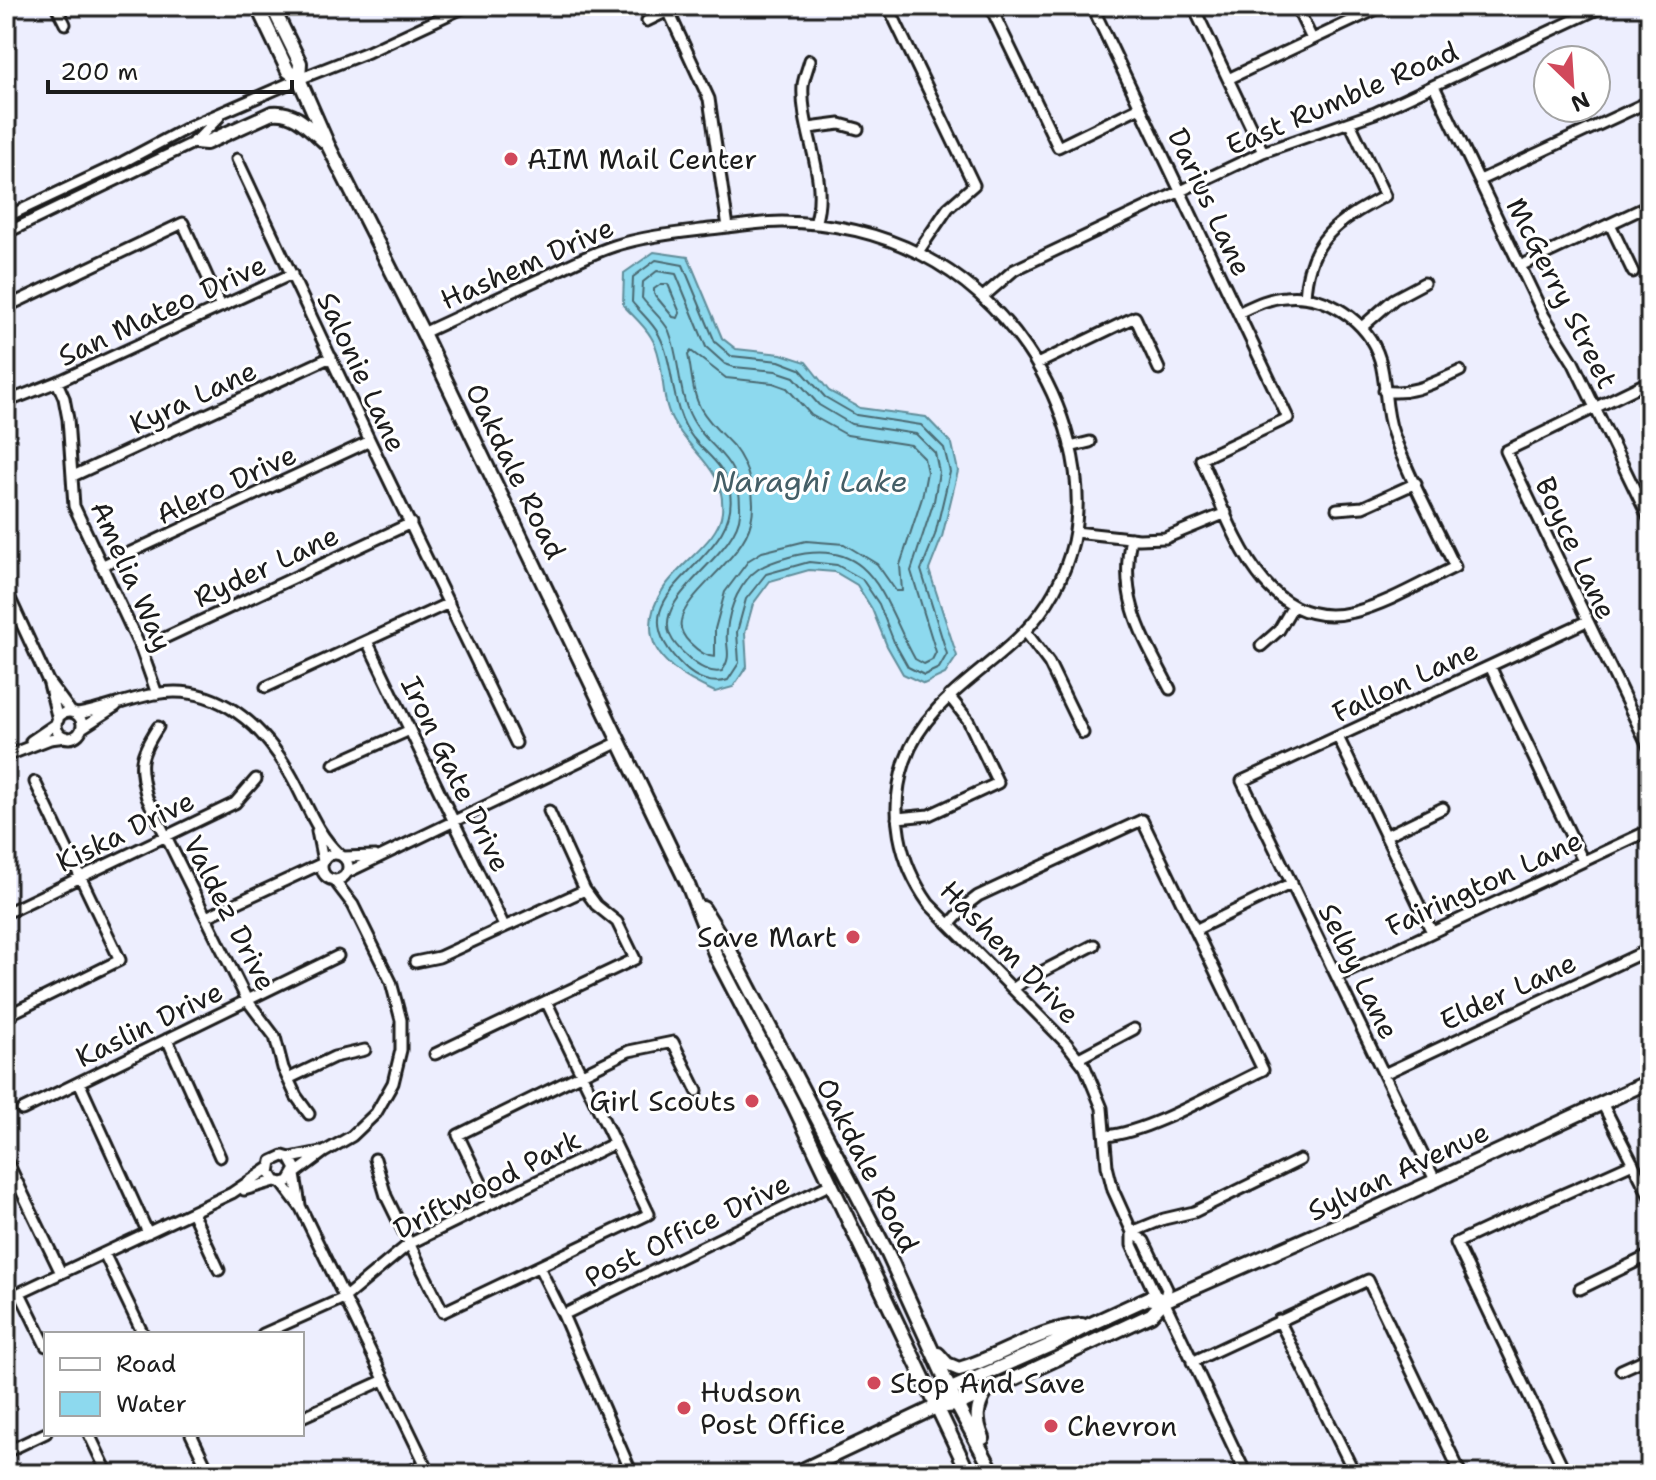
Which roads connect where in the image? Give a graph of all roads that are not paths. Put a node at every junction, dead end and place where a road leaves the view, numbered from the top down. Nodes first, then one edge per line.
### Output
1 (56, 6) edge
2 (257, 6) edge
3 (272, 6) edge
4 (467, 6) edge
5 (888, 6) edge
6 (990, 6) edge
7 (1092, 6) edge
8 (1193, 6) edge
9 (1296, 6) edge
10 (1383, 6) edge
11 (1604, 6) edge
12 (671, 7) edge
13 (647, 21) dead end
14 (65, 24) dead end
15 (1312, 39) junction
16 (810, 60) dead end
17 (299, 79) junction
18 (1228, 79) junction
19 (1434, 86) junction
20 (1650, 101) edge
21 (1140, 107) junction
22 (221, 114) junction
23 (1350, 123) junction
24 (809, 128) junction
25 (858, 129) dead end
26 (195, 142) junction
27 (328, 145) junction
28 (1263, 152) junction
29 (237, 159) dead end
30 (1480, 180) junction
31 (1181, 191) junction
32 (1650, 205) edge
33 (6, 217) edge
34 (815, 224) junction
35 (1610, 224) junction
36 (728, 227) junction
37 (6, 233) edge
38 (918, 252) junction
39 (1520, 266) junction
40 (1633, 272) dead end
41 (292, 274) junction
42 (1424, 283) dead end
43 (983, 297) junction
44 (1305, 297) junction
45 (6, 307) edge
46 (221, 307) junction
47 (1238, 313) junction
48 (1362, 327) junction
49 (423, 333) junction
50 (331, 357) junction
51 (1037, 364) junction
52 (1159, 369) dead end
53 (1460, 371) dead end
54 (1650, 381) edge
55 (57, 382) junction
56 (1384, 391) junction
57 (6, 402) edge
58 (1595, 407) junction
59 (370, 441) junction
60 (1090, 442) dead end
61 (1070, 447) junction
62 (73, 476) junction
63 (1416, 483) junction
64 (1645, 498) edge
65 (1337, 509) dead end
66 (1226, 513) junction
67 (1650, 521) edge
68 (411, 523) junction
69 (1075, 532) junction
70 (1131, 538) junction
71 (101, 566) junction
72 (6, 590) edge
73 (449, 603) junction
74 (1293, 606) junction
75 (1587, 621) junction
76 (1025, 631) junction
77 (367, 641) junction
78 (1261, 646) dead end
79 (141, 649) junction
80 (1490, 666) junction
81 (48, 681) junction
82 (266, 687) dead end
83 (1170, 689) dead end
84 (157, 694) junction
85 (949, 696) junction
86 (118, 704) junction
87 (74, 713) junction
88 (57, 722) junction
89 (158, 727) dead end
90 (82, 728) junction
91 (410, 730) junction
92 (1083, 733) dead end
93 (66, 737) junction
94 (1338, 737) junction
95 (619, 742) junction
96 (516, 743) dead end
97 (26, 746) junction
98 (1650, 750) edge
99 (6, 756) edge
100 (334, 764) dead end
101 (256, 779) dead end
102 (1242, 781) joint
103 (35, 782) dead end
104 (1443, 808) dead end
105 (549, 811) dead end
106 (897, 818) junction
107 (454, 821) junction
108 (317, 827) junction
109 (1650, 830) edge
110 (1385, 836) junction
111 (166, 837) junction
112 (382, 855) junction
113 (342, 856) junction
114 (1583, 861) junction
115 (323, 862) junction
116 (347, 873) junction
117 (79, 878) junction
118 (293, 878) junction
119 (330, 878) junction
120 (1292, 883) junction
121 (688, 885) junction
122 (585, 890) junction
123 (353, 905) junction
124 (6, 913) edge
125 (206, 917) junction
126 (950, 924) junction
127 (504, 926) junction
128 (1195, 930) junction
129 (1432, 932) junction
130 (1094, 945) dead end
131 (1650, 949) edge
132 (338, 956) dead end
133 (716, 956) junction
134 (415, 962) dead end
135 (1337, 977) junction
136 (1013, 989) junction
137 (247, 1000) junction
138 (546, 1001) junction
139 (6, 1016) edge
140 (1134, 1029) dead end
141 (772, 1031) junction
142 (167, 1039) junction
143 (365, 1050) dead end
144 (435, 1054) dead end
145 (1079, 1058) junction
146 (1384, 1074) junction
147 (582, 1075) junction
148 (288, 1079) junction
149 (1650, 1081) edge
150 (79, 1082) junction
151 (697, 1091) dead end
152 (1602, 1103) junction
153 (22, 1110) dead end
154 (309, 1114) dead end
155 (1106, 1136) junction
156 (615, 1143) junction
157 (324, 1152) junction
158 (220, 1157) dead end
159 (290, 1158) junction
160 (6, 1159) edge
161 (375, 1159) dead end
162 (1300, 1160) dead end
163 (1633, 1163) junction
164 (269, 1168) junction
165 (295, 1174) junction
166 (1435, 1180) junction
167 (278, 1182) junction
168 (831, 1184) junction
169 (232, 1193) junction
170 (1650, 1197) edge
171 (491, 1203) junction
172 (301, 1208) junction
173 (192, 1212) junction
174 (1132, 1232) junction
175 (148, 1233) junction
176 (409, 1244) junction
177 (104, 1253) junction
178 (1650, 1255) edge
179 (539, 1267) junction
180 (219, 1270) dead end
181 (61, 1273) junction
182 (1580, 1289) dead end
183 (20, 1293) junction
184 (344, 1298) junction
185 (6, 1299) edge
186 (1164, 1301) junction
187 (563, 1315) junction
188 (1279, 1320) junction
189 (1089, 1325) junction
190 (142, 1332) edge
191 (268, 1332) edge
192 (44, 1342) edge
193 (934, 1350) junction
194 (1650, 1357) edge
195 (1192, 1362) junction
196 (1621, 1370) dead end
197 (384, 1380) junction
198 (951, 1389) junction
199 (987, 1391) junction
200 (957, 1405) junction
201 (936, 1407) junction
202 (304, 1416) edge
203 (44, 1434) edge
204 (90, 1436) edge
205 (192, 1436) edge
206 (6, 1452) edge
207 (987, 1460) junction
208 (428, 1469) edge
209 (108, 1474) edge
210 (210, 1474) edge
211 (404, 1474) edge
212 (632, 1474) edge
213 (794, 1474) edge
214 (969, 1474) edge
215 (994, 1474) edge
216 (1246, 1474) edge
217 (1355, 1474) edge
218 (1461, 1474) edge
219 (1566, 1474) edge

1 - 14 street
2 - 17 main road, Oakdale Road
3 - 17 main road, Oakdale Road
4 - 17 street
5 - 38 street
6 - 21 street
7 - 21 street, Darius Lane
8 - 18 street
9 - 15 street
10 - 15 street
11 - 19 street, East Rumble Road
12 - 13 street
12 - 36 street
15 - 18 street
16 - 24 street
17 - 22 street
17 - 27 main road, Oakdale Road
18 - 28 street
19 - 23 street, East Rumble Road
19 - 30 street, McGerry Street
20 - 30 street
21 - 31 street, Darius Lane
22 - 26 street
22 - 33 street
23 - 28 street, East Rumble Road
23 - 44 street
24 - 25 street
24 - 34 street
26 - 27 main road
26 - 37 street
27 - 49 main road, Oakdale Road
28 - 31 street, East Rumble Road
29 - 41 street, Salonie Lane
30 - 39 street, McGerry Street
31 - 43 street, East Rumble Road
31 - 47 street, Darius Lane
32 - 35 street
34 - 36 street, Hashem Drive
34 - 38 street, Hashem Drive
35 - 39 street
35 - 40 street
36 - 49 street, Hashem Drive
38 - 43 street, Hashem Drive
39 - 58 street, McGerry Street
41 - 46 street, San Mateo Drive
41 - 50 street, Salonie Lane
42 - 48 street
43 - 51 street, Hashem Drive
44 - 47 street
44 - 48 street
45 - 46 street
46 - 55 street, San Mateo Drive
47 - 66 street, Darius Lane
48 - 56 street
49 - 95 main road, Oakdale Road
50 - 59 street, Salonie Lane
50 - 62 street, Kyra Lane
51 - 52 street
51 - 61 street, Hashem Drive
53 - 56 street
54 - 58 street
55 - 57 street, San Mateo Drive
55 - 62 street, Amelia Way
56 - 63 street
58 - 64 street, McGerry Street
58 - 75 street, Boyce Lane
59 - 68 street, Salonie Lane
59 - 71 street, Alero Drive
60 - 61 street
61 - 69 street, Hashem Drive
62 - 71 street, Amelia Way
63 - 65 street
63 - 74 street
64 - 67 street, McGerry Street
66 - 70 street
66 - 74 street
68 - 73 street, Salonie Lane
68 - 79 street, Ryder Lane
69 - 70 street
69 - 76 street, Hashem Drive
70 - 83 street
71 - 79 street, Amelia Way
72 - 81 street
73 - 77 street
73 - 96 street, Salonie Lane
74 - 78 street
75 - 80 street, Fallon Lane
75 - 98 street, Boyce Lane
76 - 85 street, Hashem Drive
76 - 92 street
77 - 82 street
77 - 91 street, Iron Gate Drive
79 - 84 street, Amelia Way
80 - 94 street, Fallon Lane
80 - 114 street
81 - 87 street
81 - 88 street
84 - 86 street
84 - 108 street
85 - 106 street, Hashem Drive
85 - 106 street
86 - 87 street
86 - 90 street
87 - 88 street
87 - 90 street
88 - 93 street
88 - 97 street
89 - 111 street, Valdez Drive
90 - 93 street
91 - 100 street
91 - 107 street, Iron Gate Drive
93 - 97 street
94 - 102 street, Fallon Lane
94 - 110 street
95 - 107 street
95 - 121 main road, Oakdale Road
97 - 99 street
101 - 111 street, Kiska Drive
102 - 120 street, Selby Lane
103 - 117 street
104 - 110 street
105 - 122 street
106 - 126 street, Hashem Drive
107 - 112 street
107 - 127 street, Iron Gate Drive
108 - 113 street
108 - 115 street
109 - 114 street, Fairington Lane
110 - 129 street
111 - 117 street, Kiska Drive
111 - 125 street, Valdez Drive
112 - 113 street
112 - 116 street
113 - 115 street
113 - 116 street
114 - 129 street, Fairington Lane
115 - 118 street
115 - 119 street
116 - 119 street
116 - 123 street
117 - 124 street, Kiska Drive
117 - 139 street
118 - 119 street
118 - 125 street
119 - 123 street
120 - 128 street
120 - 135 street, Selby Lane
121 - 133 main road, Oakdale Road
121 - 141 main road, Oakdale Road
122 - 127 street
122 - 138 street
123 - 157 street
125 - 137 street, Valdez Drive
126 - 128 street
126 - 136 street, Hashem Drive
127 - 134 street
128 - 155 street
129 - 135 street, Fairington Lane
130 - 136 street
131 - 146 street, Elder Lane
132 - 137 street, Kaslin Drive
133 - 141 main road
133 - 168 main road, Oakdale Road
135 - 146 street, Selby Lane
136 - 145 street, Hashem Drive
137 - 142 street, Kaslin Drive
137 - 148 street, Valdez Drive
138 - 144 street
138 - 147 street
140 - 145 street
141 - 193 main road, Oakdale Road
142 - 150 street, Kaslin Drive
142 - 158 street
143 - 148 street
145 - 155 street, Hashem Drive
146 - 166 street, Selby Lane
147 - 151 street
147 - 156 street
147 - 171 street
148 - 154 street, Valdez Drive
149 - 152 main road, Sylvan Avenue
150 - 153 street, Kaslin Drive
150 - 175 street
152 - 163 street
152 - 166 main road, Sylvan Avenue
155 - 174 street, Hashem Drive
156 - 171 street, Driftwood Park
156 - 179 street
157 - 159 street
157 - 165 street
159 - 164 street
159 - 165 street
160 - 181 street
161 - 176 street
162 - 174 street
163 - 170 street
163 - 219 street
164 - 167 street
164 - 169 street
165 - 167 street
165 - 172 street
166 - 186 main road, Sylvan Avenue
167 - 169 street
167 - 172 street
168 - 187 street, Post Office Drive
168 - 201 main road, Oakdale Road
169 - 173 street
171 - 176 street, Driftwood Park
172 - 184 street
173 - 175 street
173 - 180 street
174 - 186 street, Hashem Drive
175 - 177 street
176 - 179 street
176 - 184 street, Driftwood Park
177 - 181 street
177 - 190 street
178 - 182 street
179 - 187 street
181 - 183 street
183 - 185 street
183 - 192 street
184 - 191 street, Driftwood Park
184 - 197 street
186 - 189 main road, Sylvan Avenue
186 - 195 street, Hashem Drive
186 - 199 main road, Sylvan Avenue
187 - 212 street
188 - 195 street
188 - 217 street
188 - 218 street
189 - 193 main road
189 - 198 main road, Sylvan Avenue
193 - 198 main road, Oakdale Road
194 - 196 street
195 - 216 street, Hashem Drive
197 - 202 street
197 - 208 street
198 - 200 main road, Oakdale Road
198 - 201 main road, Sylvan Avenue
199 - 200 main road, Sylvan Avenue
199 - 207 main road
200 - 201 main road, Sylvan Avenue
200 - 207 main road, Oakdale Road
201 - 213 main road, Sylvan Avenue
201 - 214 main road, Oakdale Road
203 - 206 street
204 - 209 street
205 - 210 street
207 - 215 main road, Oakdale Road
208 - 211 street

